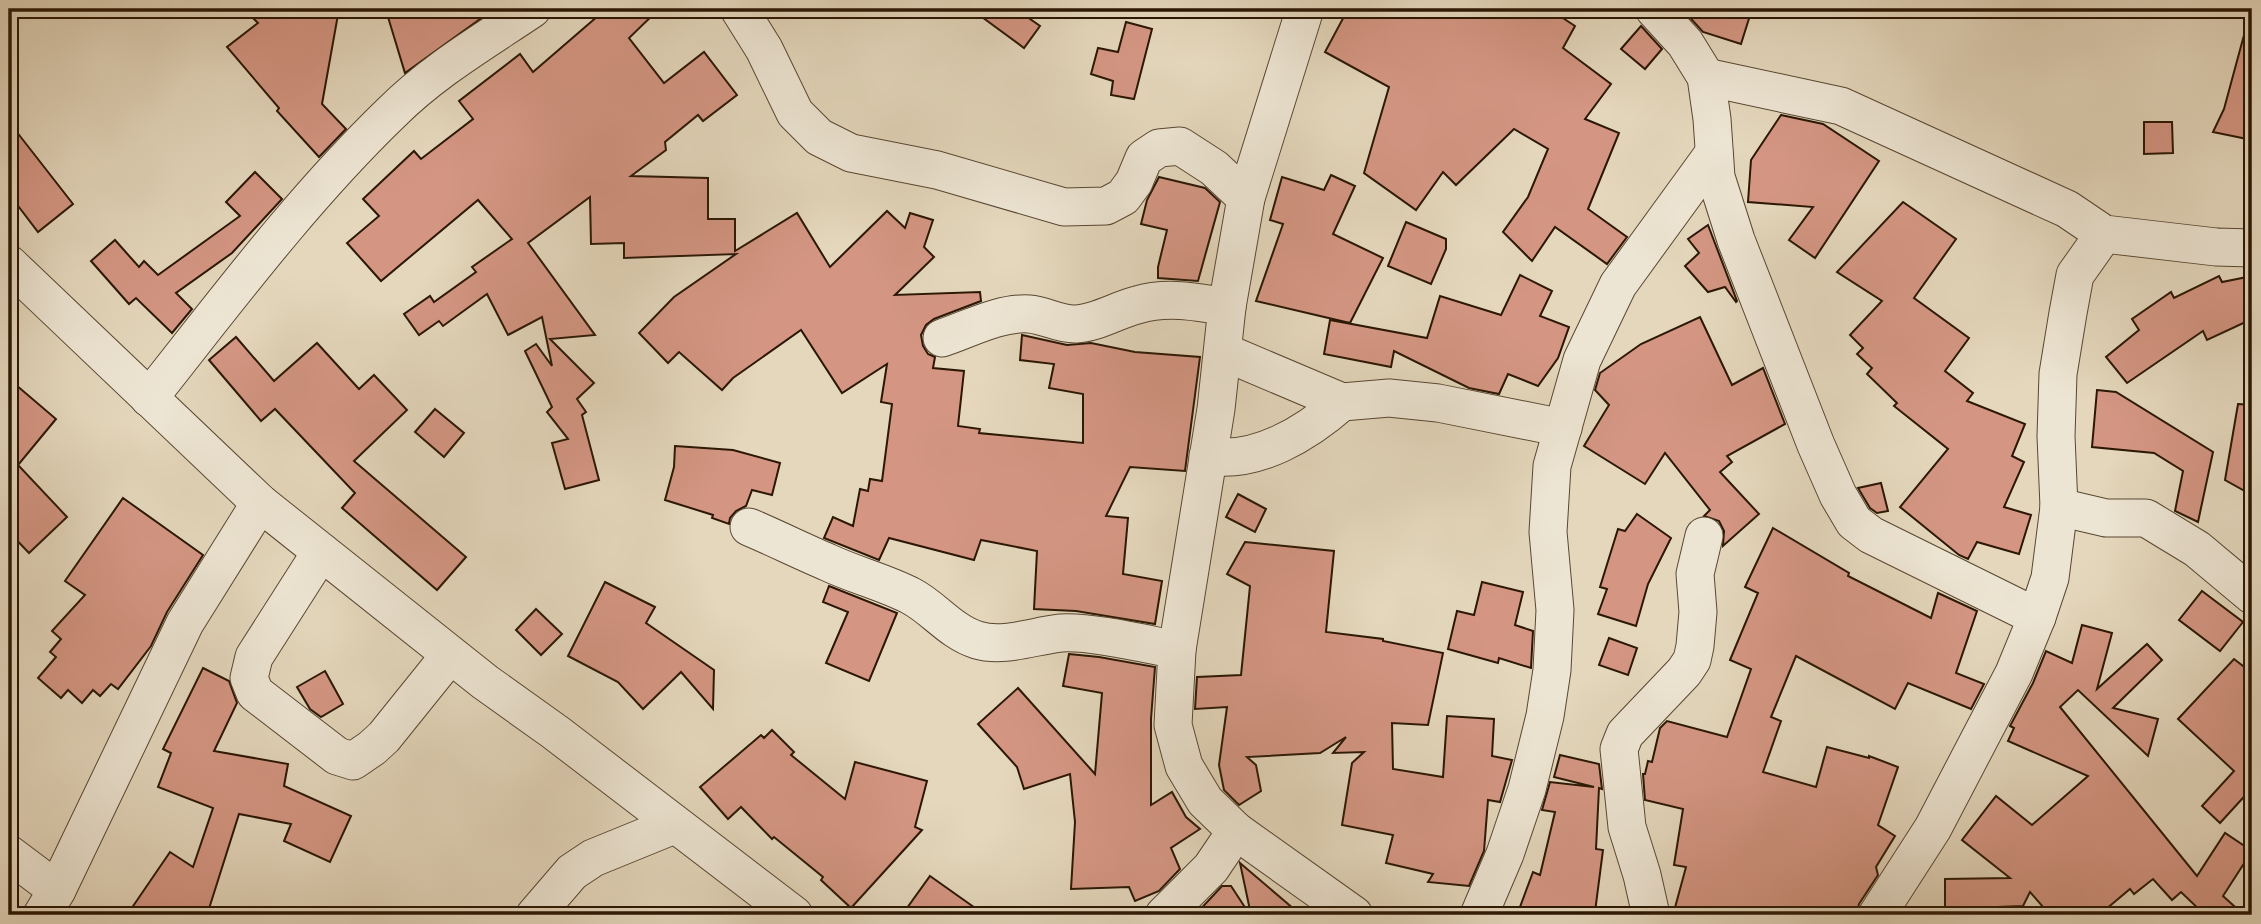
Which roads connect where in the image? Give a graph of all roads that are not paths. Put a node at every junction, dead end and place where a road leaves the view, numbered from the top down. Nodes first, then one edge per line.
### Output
1 (532, 9) edge
2 (739, 9) edge
3 (1305, 9) edge
4 (1654, 9) edge
5 (1706, 77) junction
6 (1714, 153) junction
7 (1246, 198) junction
8 (2104, 234) junction
9 (2252, 248) edge
10 (9, 264) edge
11 (1227, 307) junction
12 (942, 338) dead end
13 (1224, 352) junction
14 (149, 398) junction
15 (1342, 402) junction
16 (1563, 428) junction
17 (1208, 456) junction
18 (260, 503) junction
19 (2059, 507) junction
20 (749, 527) dead end
21 (1704, 536) dead end
22 (321, 552) junction
23 (2252, 596) edge
24 (2037, 617) junction
25 (1177, 650) junction
26 (450, 654) junction
27 (674, 825) junction
28 (1236, 831) junction
29 (9, 854) edge
30 (49, 903) edge
31 (535, 915) edge
32 (794, 915) edge
33 (1164, 915) edge
34 (1354, 915) edge
35 (1479, 915) edge
36 (1651, 915) edge
37 (1877, 915) edge

1 - 14 street
2 - 7 street
3 - 7 street
4 - 5 street
5 - 6 street
5 - 8 street
6 - 16 street
6 - 24 street
7 - 11 street
8 - 9 street
8 - 19 street
10 - 14 street
11 - 12 street
11 - 13 street
13 - 15 street
13 - 17 street
14 - 18 street
15 - 16 street
15 - 17 street
16 - 35 street
17 - 25 street
18 - 22 street
18 - 30 street
19 - 23 street
19 - 24 street
20 - 25 street
21 - 36 street
22 - 26 street
22 - 26 street
24 - 37 street
25 - 28 street
26 - 27 street
27 - 31 street
27 - 32 street
28 - 33 street
28 - 34 street
29 - 30 street

